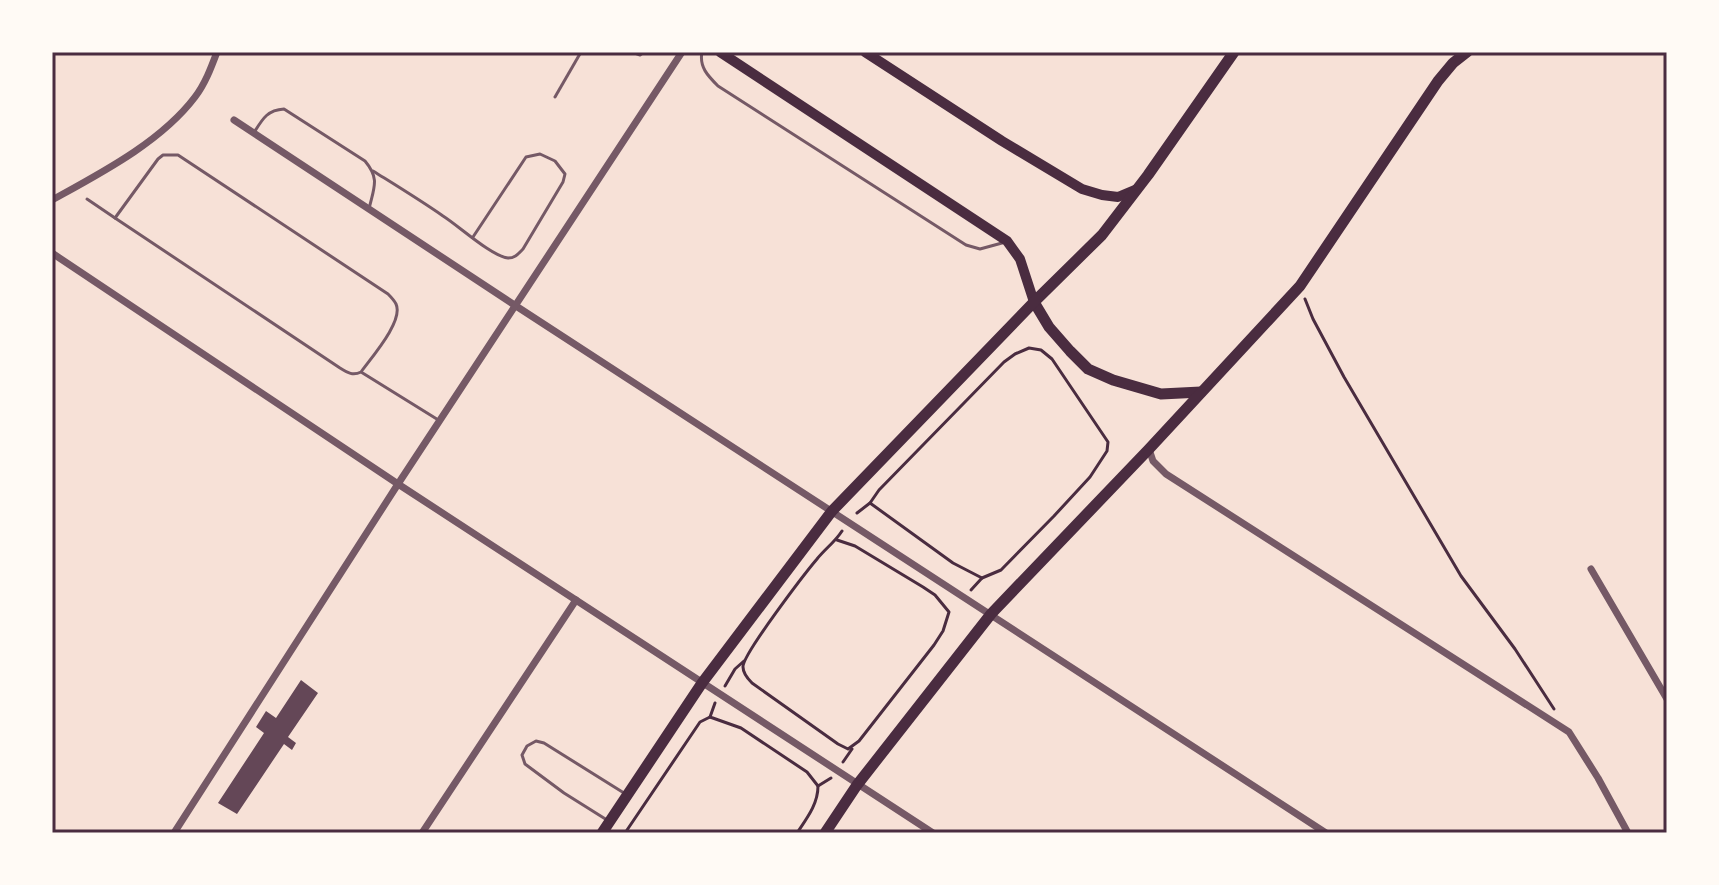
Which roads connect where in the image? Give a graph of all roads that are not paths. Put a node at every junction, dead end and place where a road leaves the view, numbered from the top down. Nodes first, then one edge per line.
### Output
1 (217, 52) edge
2 (581, 52) edge
3 (632, 52) edge
4 (644, 52) edge
5 (682, 52) edge
6 (702, 52) edge
7 (720, 52) edge
8 (865, 52) edge
9 (1234, 52) edge
10 (1467, 52) edge
11 (555, 97) dead end
12 (234, 120) dead end
13 (254, 133) junction
14 (373, 171) junction
15 (1148, 175) junction
16 (87, 199) dead end
17 (52, 200) edge
18 (369, 209) junction
19 (115, 218) junction
20 (473, 237) junction
21 (1007, 241) junction
22 (52, 253) edge
23 (1034, 302) junction
24 (516, 306) junction
25 (361, 372) junction
26 (1201, 392) junction
27 (440, 421) junction
28 (1149, 449) junction
29 (398, 484) junction
30 (832, 511) junction
31 (1591, 569) dead end
32 (576, 600) junction
33 (991, 614) junction
34 (702, 683) junction
35 (1667, 699) edge
36 (857, 785) junction
37 (627, 795) junction
38 (610, 822) junction
39 (1623, 824) junction
40 (174, 833) edge
41 (422, 833) edge
42 (602, 833) edge
43 (825, 833) edge
44 (933, 833) edge
45 (1326, 833) edge
46 (1617, 833) edge
47 (1628, 833) edge

1 - 17 street
2 - 11 lane
3 - 4 lane
5 - 24 street
6 - 21 lane
7 - 21 main road
8 - 15 main road
9 - 15 main road
10 - 26 main road
12 - 13 street
13 - 14 lane
13 - 18 street
14 - 18 lane
14 - 20 lane
15 - 23 main road
16 - 19 lane
18 - 24 street
19 - 25 lane
19 - 25 lane
20 - 20 lane
21 - 23 main road
22 - 29 street
23 - 26 main road
23 - 30 main road
24 - 27 street
24 - 30 street
25 - 27 lane
26 - 28 main road
27 - 29 street
28 - 33 main road
28 - 39 street
29 - 32 street
29 - 40 street
30 - 33 street
30 - 34 main road
31 - 35 street
32 - 34 street
32 - 41 street
33 - 36 main road
33 - 45 street
34 - 36 street
34 - 37 main road
36 - 43 main road
36 - 44 street
37 - 38 main road
37 - 38 lane
38 - 42 main road
39 - 46 street
39 - 47 street

